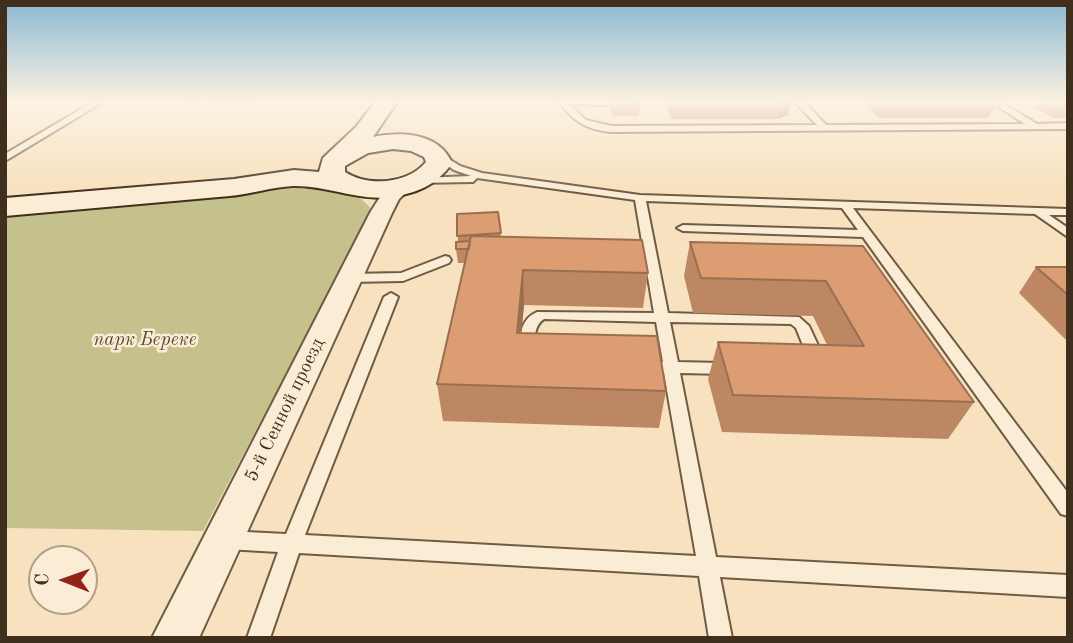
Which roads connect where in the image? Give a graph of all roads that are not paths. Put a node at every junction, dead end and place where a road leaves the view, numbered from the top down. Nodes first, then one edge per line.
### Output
1 (49, 132) edge
2 (363, 132) edge
3 (369, 132) edge
4 (401, 142) junction
5 (435, 153) junction
6 (344, 154) junction
7 (5, 158) edge
8 (288, 179) junction
9 (495, 179) junction
10 (410, 183) junction
11 (361, 195) junction
12 (640, 198) junction
13 (5, 207) edge
14 (847, 207) junction
15 (1039, 212) junction
16 (1068, 212) edge
17 (683, 228) dead end
18 (866, 234) junction
19 (1068, 234) edge
20 (445, 260) dead end
21 (349, 278) junction
22 (391, 297) dead end
23 (661, 317) junction
24 (670, 368) junction
25 (1068, 508) edge
26 (222, 540) junction
27 (292, 543) junction
28 (706, 565) junction
29 (1068, 586) edge
30 (175, 638) edge
31 (258, 638) edge
32 (721, 638) edge

1 - 7 lane
2 - 6 street
3 - 4 street
4 - 5 street
4 - 6 street
5 - 9 lane
5 - 10 street
6 - 8 street
6 - 11 street
8 - 11 street
8 - 13 street
9 - 10 lane
9 - 12 lane
10 - 11 street
11 - 21 street, 5-й Сенной проезд
12 - 14 lane
12 - 23 lane
14 - 15 lane
14 - 18 lane
15 - 16 lane
15 - 19 lane
17 - 18 lane
18 - 25 lane
20 - 21 lane
21 - 26 street, 5-й Сенной проезд
22 - 27 lane
23 - 24 lane
23 - 24 lane
23 - 24 lane
24 - 28 lane
26 - 27 lane
26 - 30 street, 5-й Сенной проезд
27 - 28 lane
27 - 31 lane
28 - 29 lane
28 - 32 lane

